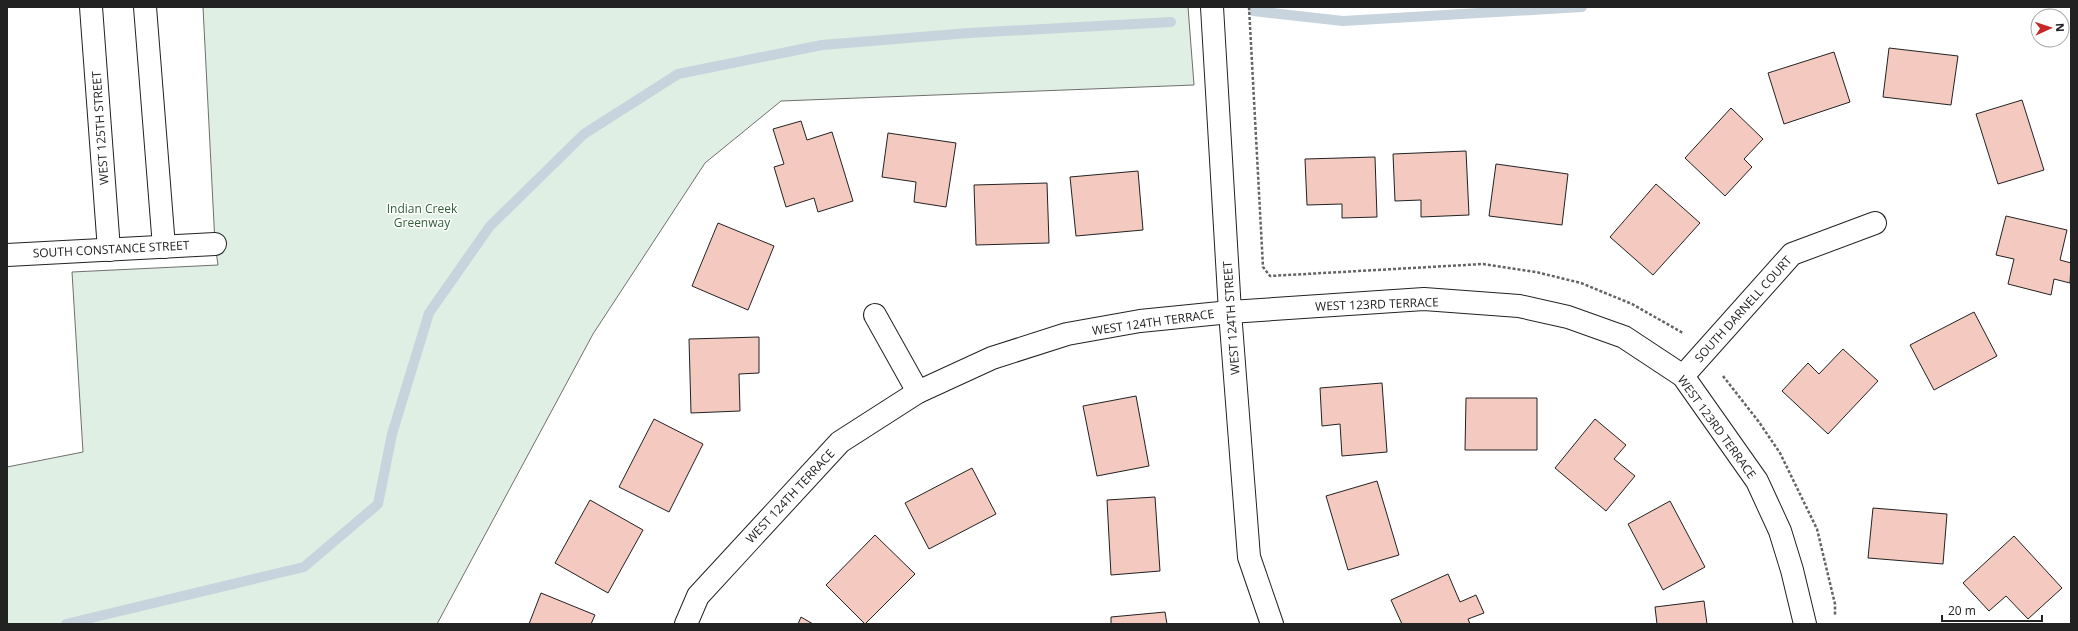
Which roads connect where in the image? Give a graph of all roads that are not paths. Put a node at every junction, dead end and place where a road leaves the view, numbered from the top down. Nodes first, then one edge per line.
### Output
1 (91, 7) edge
2 (145, 7) edge
3 (1212, 7) edge
4 (1875, 223) dead end
5 (215, 244) dead end
6 (164, 247) junction
7 (109, 250) junction
8 (7, 255) edge
9 (1230, 312) junction
10 (875, 315) dead end
11 (1683, 376) junction
12 (918, 392) junction
13 (686, 624) edge
14 (1272, 624) edge
15 (1805, 624) edge

1 - 7 street, WEST 125TH STREET
2 - 6 street
3 - 9 street, WEST 124TH STREET
4 - 11 street, SOUTH DARNELL COURT
5 - 6 street, SOUTH CONSTANCE STREET
6 - 7 street, SOUTH CONSTANCE STREET
7 - 8 street, SOUTH CONSTANCE STREET
9 - 11 street, WEST 123RD TERRACE
9 - 12 street, WEST 124TH TERRACE
9 - 14 street, WEST 124TH STREET
10 - 12 street
11 - 15 street, WEST 123RD TERRACE
12 - 13 street, WEST 124TH TERRACE

